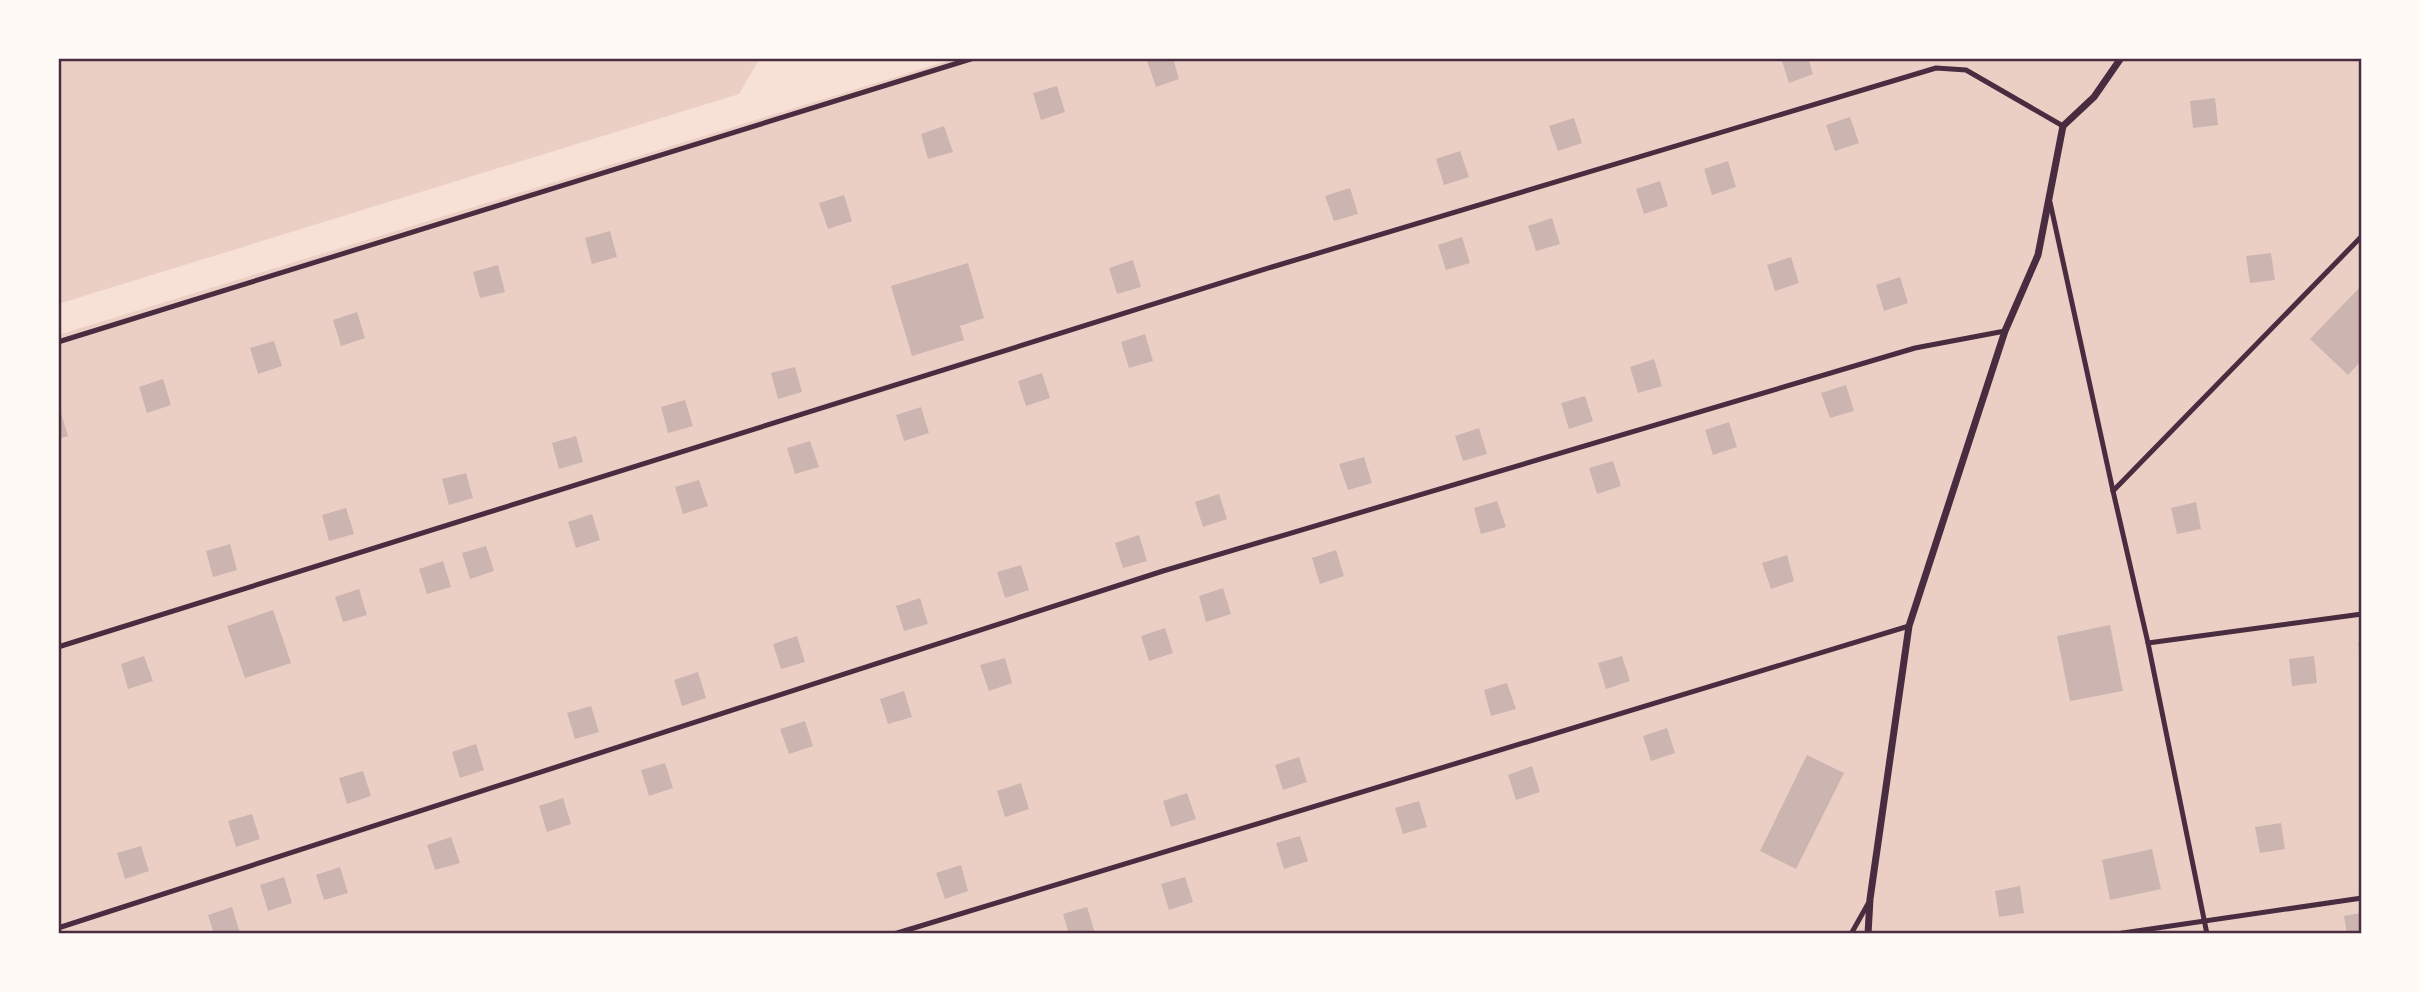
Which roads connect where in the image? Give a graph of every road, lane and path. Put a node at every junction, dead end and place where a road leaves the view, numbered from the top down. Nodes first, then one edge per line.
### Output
1 (974, 58) edge
2 (2121, 58) edge
3 (2063, 126) junction
4 (2049, 196) junction
5 (2362, 236) edge
6 (2005, 331) junction
7 (58, 342) edge
8 (2113, 491) junction
9 (2362, 614) edge
10 (1909, 626) junction
11 (2148, 643) junction
12 (58, 647) edge
13 (2362, 898) edge
14 (1870, 899) junction
15 (2204, 922) junction
16 (58, 928) edge
17 (894, 934) edge
18 (1851, 934) edge
19 (1868, 934) edge
20 (2116, 934) edge
21 (2207, 934) edge

1 - 7 lane
2 - 3 street
3 - 4 street
3 - 12 lane
4 - 6 street
4 - 8 lane
5 - 8 lane
6 - 10 street
6 - 16 lane
8 - 11 lane
9 - 11 lane
10 - 14 street
10 - 17 lane
11 - 15 lane
13 - 15 lane
14 - 18 lane
14 - 19 street
15 - 20 lane
15 - 21 lane

